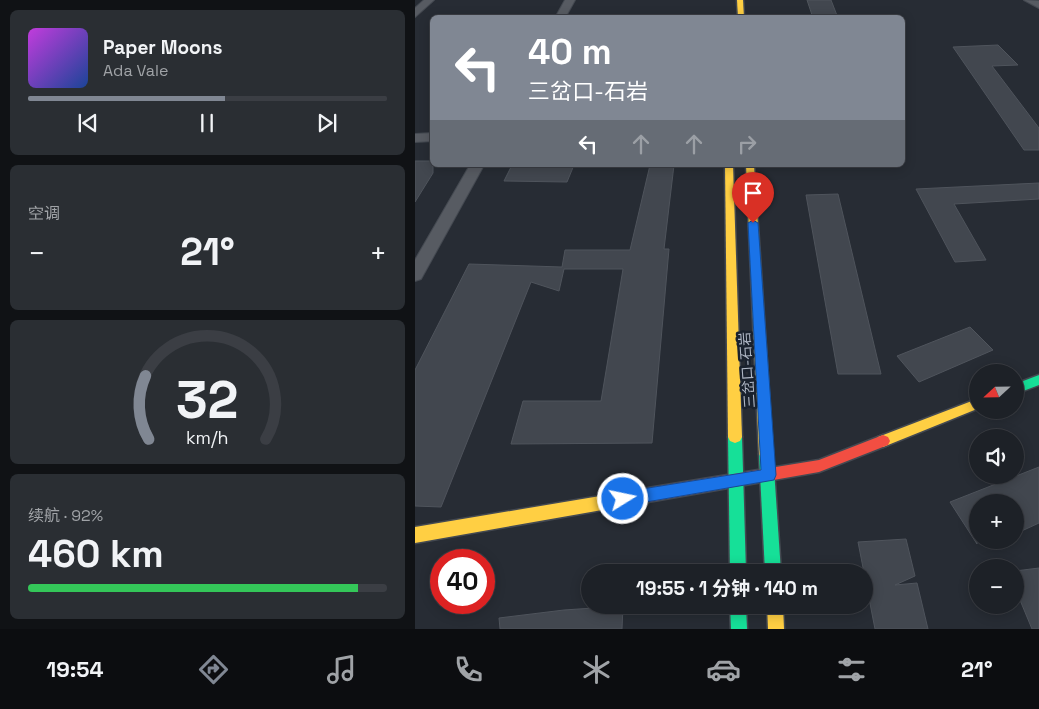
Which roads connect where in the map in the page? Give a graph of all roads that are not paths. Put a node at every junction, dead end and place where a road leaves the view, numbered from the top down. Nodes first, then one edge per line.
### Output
1 (429, 0) edge
2 (570, 0) edge
3 (740, 0) edge
4 (1029, 0) edge
5 (1039, 5) edge
6 (415, 14) edge
7 (562, 15) edge
8 (741, 15) edge
9 (430, 137) edge
10 (415, 138) edge
11 (476, 167) edge
12 (729, 167) edge
13 (750, 167) edge
14 (415, 275) edge
15 (1039, 380) edge
16 (1024, 386) edge
17 (969, 407) edge
18 (769, 475) junction
19 (736, 480) junction
20 (415, 535) edge
21 (738, 564) edge
22 (773, 564) edge
23 (738, 614) edge
24 (775, 614) edge
25 (739, 629) edge
26 (776, 629) edge

1 - 6 street
2 - 7 street
3 - 8 main road
4 - 5 street
9 - 10 street
11 - 14 street
12 - 19 main road, 三岔口-石岩
13 - 18 main road, 三岔口-石岩
15 - 16 main road
17 - 18 main road
18 - 19 main road
18 - 22 main road, 三岔口-石岩
19 - 20 main road
19 - 21 main road, 三岔口-石岩
23 - 25 main road
24 - 26 main road

